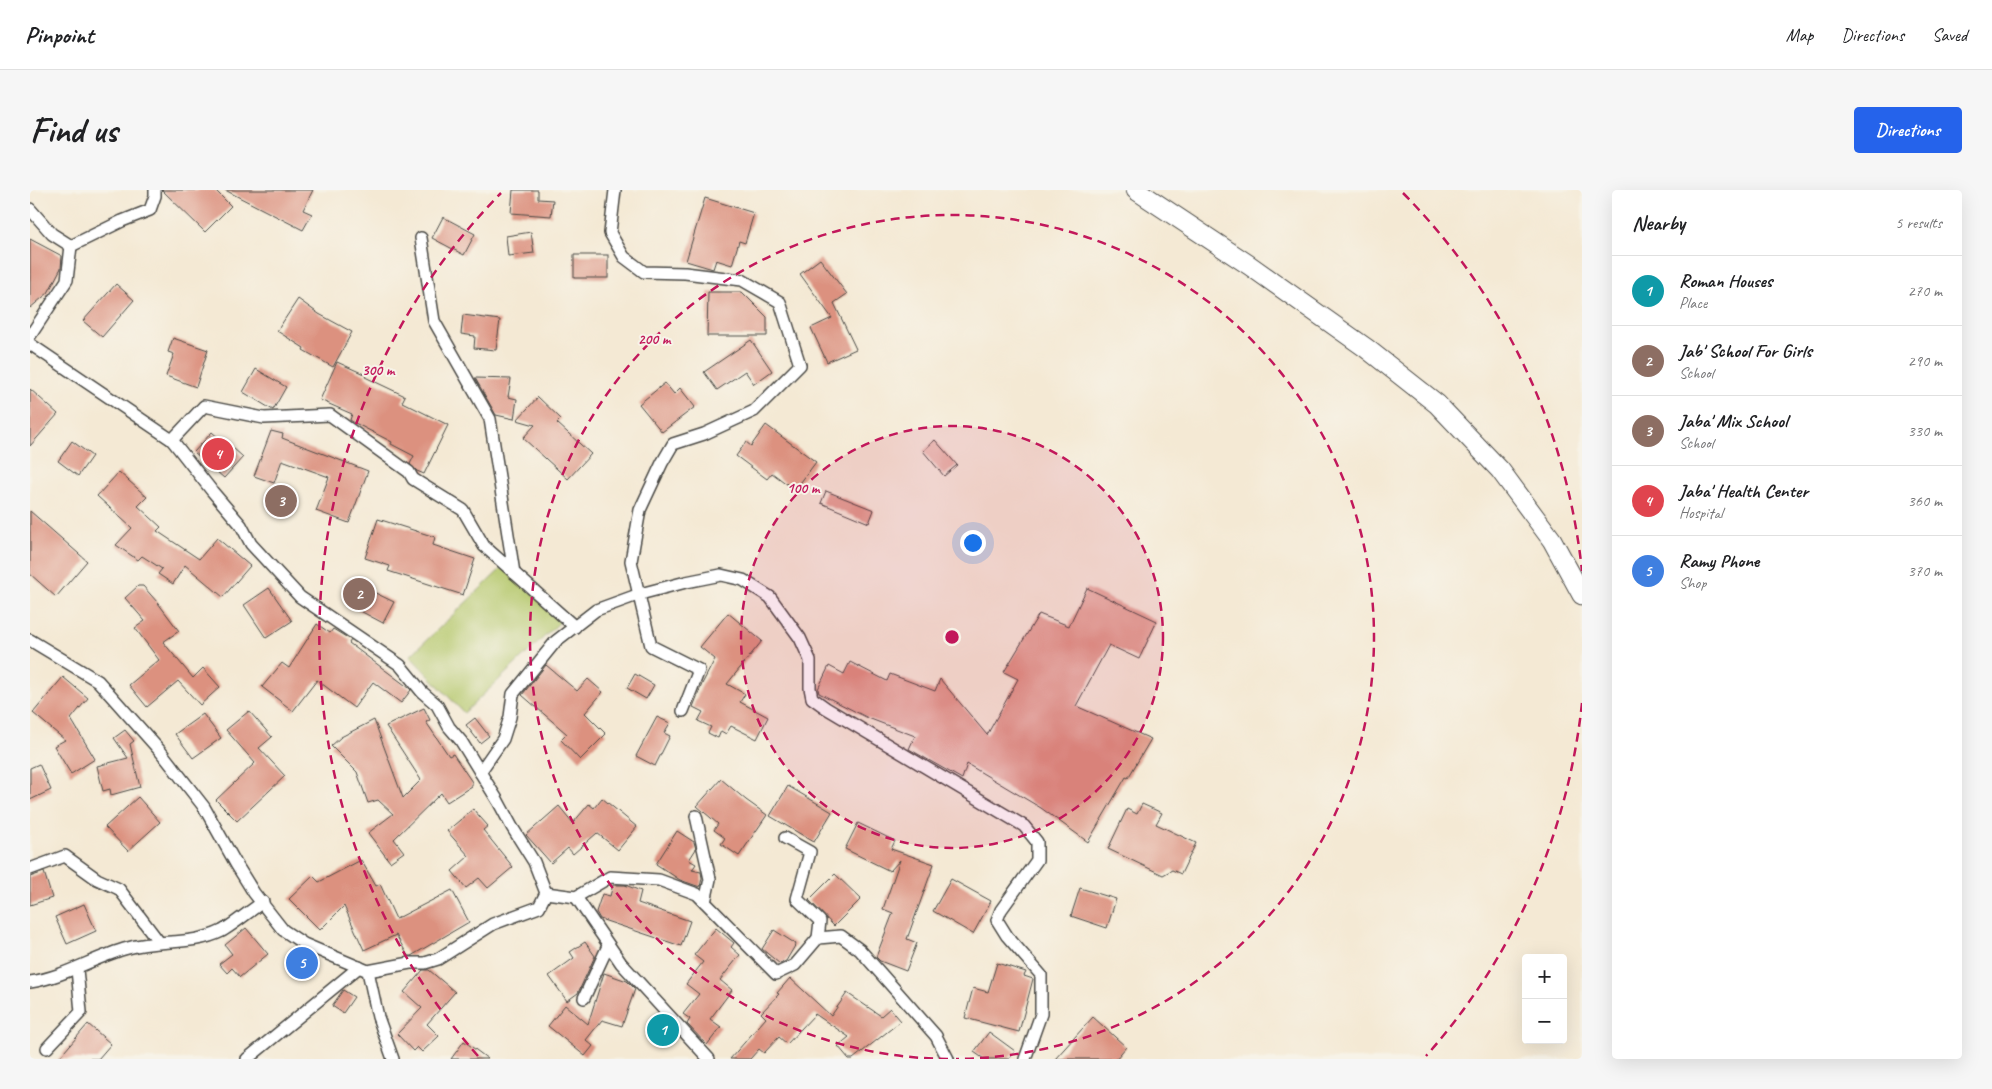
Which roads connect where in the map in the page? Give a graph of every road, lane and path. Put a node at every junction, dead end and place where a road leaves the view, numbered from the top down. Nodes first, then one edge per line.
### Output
1 (155, 190) edge
2 (615, 190) edge
3 (1136, 190) edge
4 (30, 209) edge
5 (422, 238) dead end
6 (71, 246) junction
7 (30, 336) edge
8 (30, 344) edge
9 (172, 440) junction
10 (514, 573) junction
11 (640, 594) junction
12 (1582, 595) edge
13 (575, 626) junction
14 (30, 640) edge
15 (683, 711) dead end
16 (480, 772) junction
17 (696, 816) dead end
18 (785, 838) dead end
19 (30, 869) edge
20 (546, 893) junction
21 (576, 897) junction
22 (263, 902) junction
23 (705, 902) junction
24 (818, 938) junction
25 (159, 942) junction
26 (608, 946) junction
27 (77, 969) junction
28 (363, 969) junction
29 (30, 982) edge
30 (584, 998) dead end
31 (47, 1048) dead end
32 (247, 1059) edge
33 (394, 1059) edge
34 (709, 1059) edge
35 (948, 1059) edge
36 (1025, 1059) edge

1 - 6 street
2 - 11 street
3 - 12 highway
4 - 6 street
5 - 10 street
6 - 7 street
8 - 9 street
9 - 10 street
9 - 16 street
10 - 13 street
11 - 13 street
11 - 15 street
11 - 36 street
13 - 16 street
14 - 22 street
16 - 20 street
17 - 23 street
18 - 24 street
19 - 25 street
20 - 21 street
20 - 28 street
21 - 23 street
21 - 26 street
22 - 25 street
22 - 28 street
23 - 24 street
24 - 35 street
25 - 27 street
26 - 30 street
26 - 34 street
27 - 29 street
27 - 31 street
28 - 32 street
28 - 33 street

